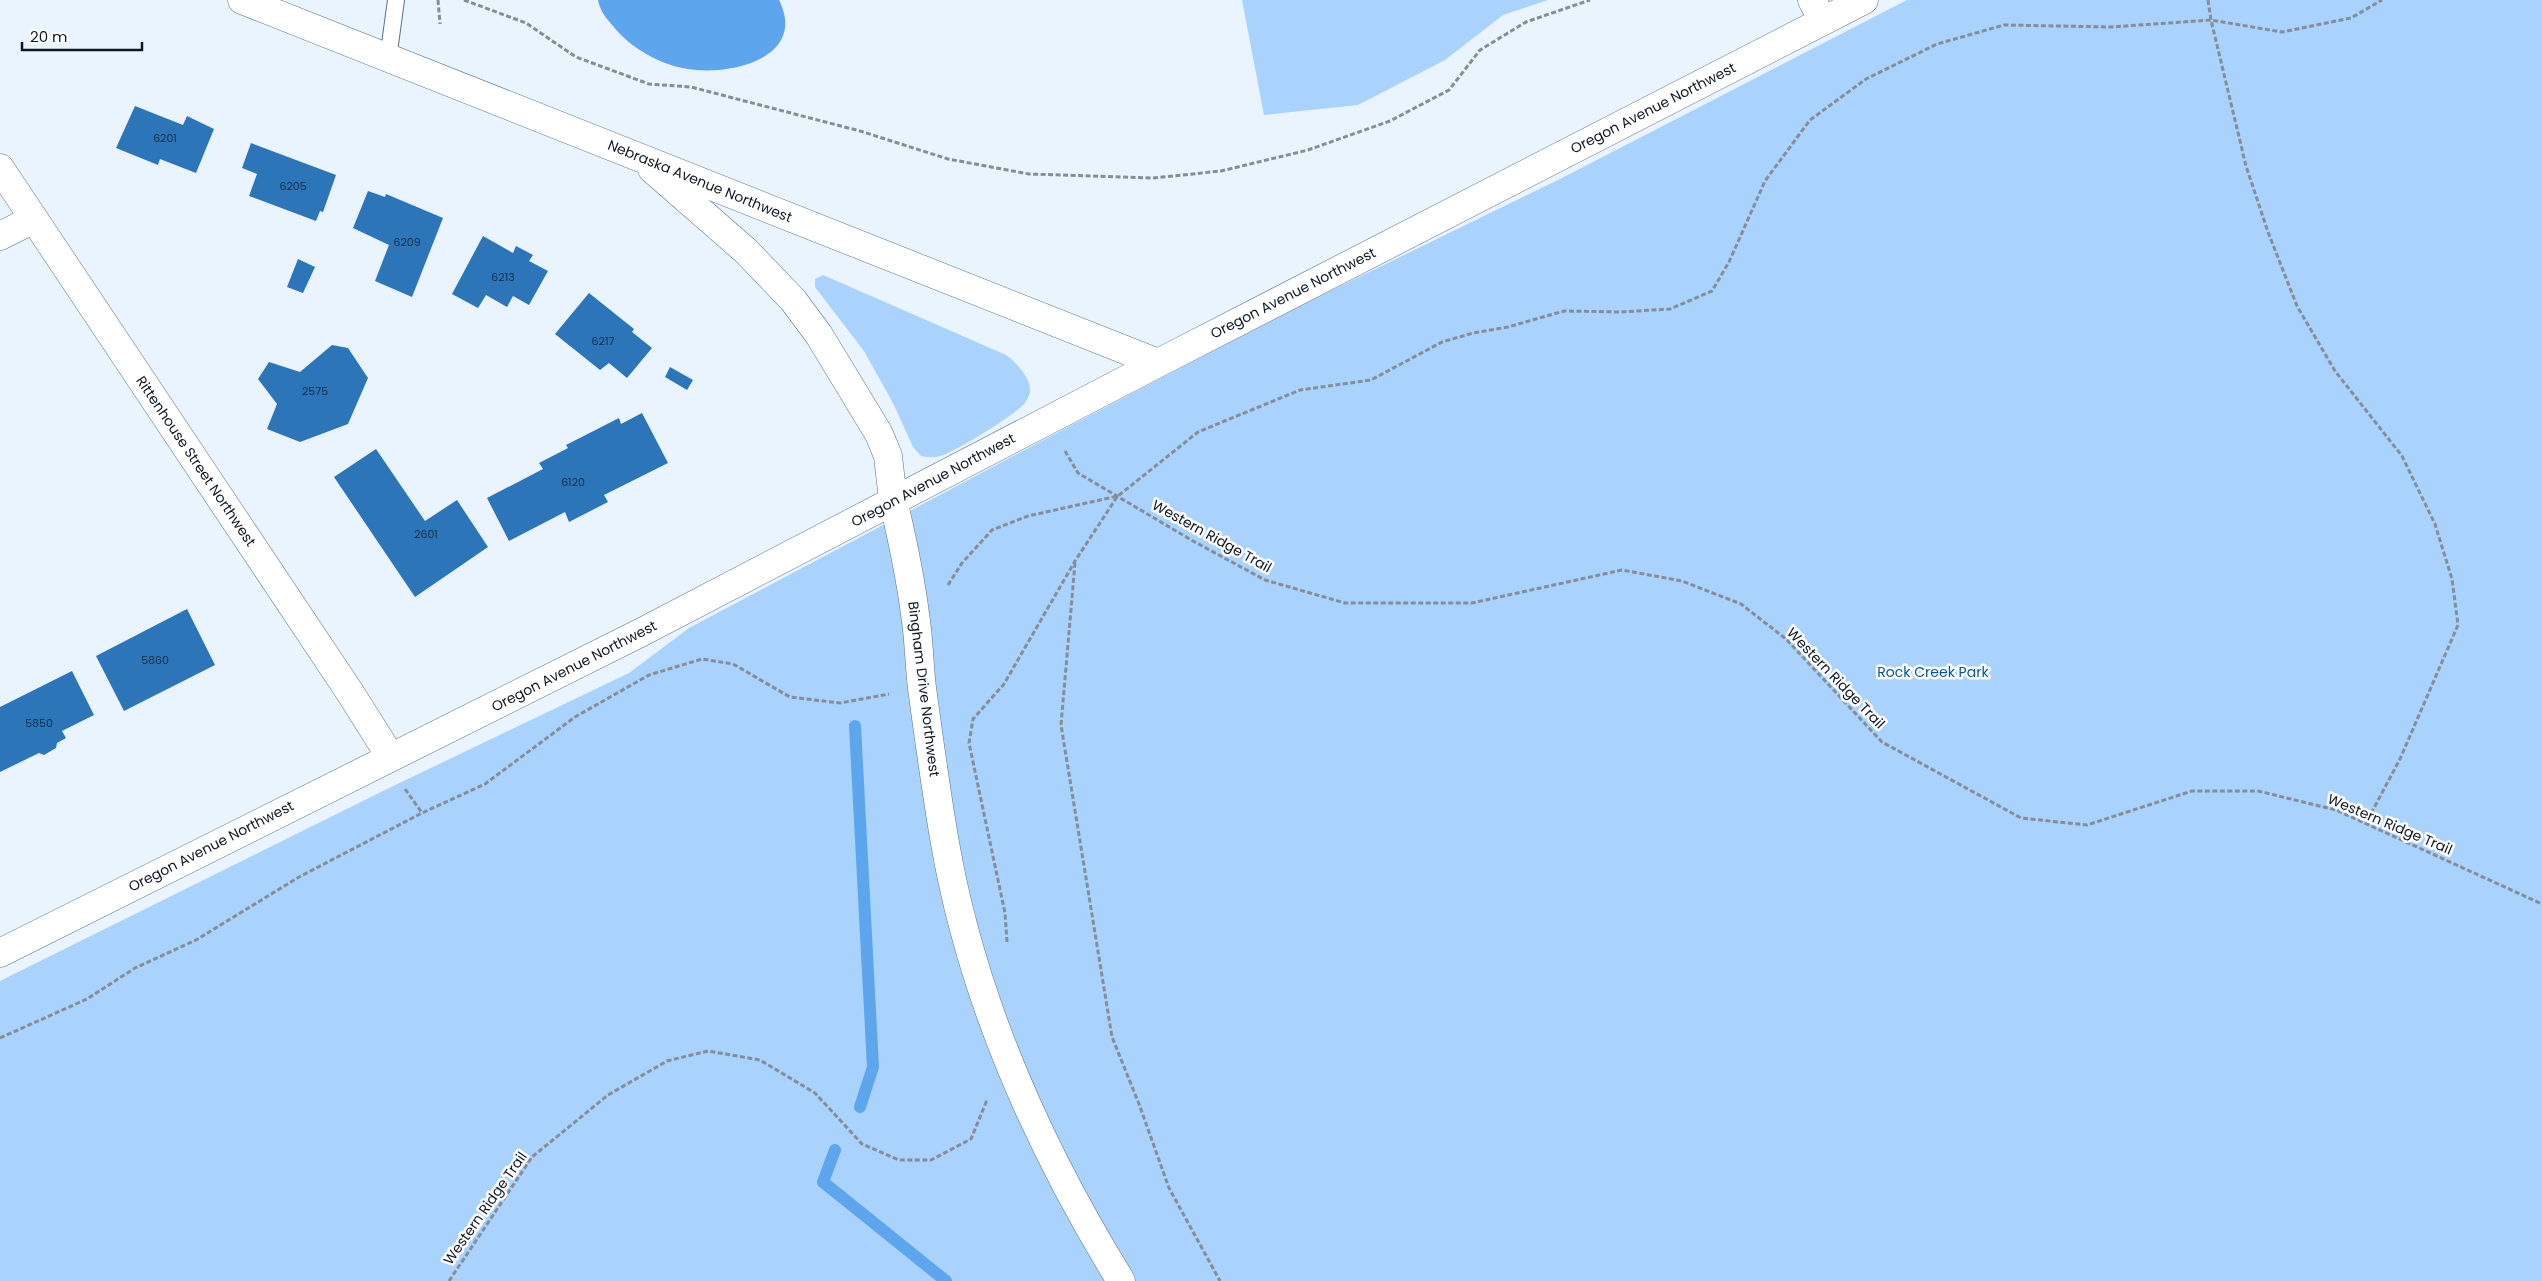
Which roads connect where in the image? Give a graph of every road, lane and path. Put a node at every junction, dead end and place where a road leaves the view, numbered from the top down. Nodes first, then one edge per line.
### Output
1 (242, 0) edge
2 (396, 0) edge
3 (438, 0) edge
4 (464, 0) edge
5 (1590, 0) edge
6 (1864, 0) edge
7 (2208, 0) edge
8 (2382, 0) edge
9 (1818, 10) edge
10 (2211, 20) junction
11 (440, 24) dead end
12 (388, 59) junction
13 (638, 157) junction
14 (0, 168) edge
15 (34, 219) junction
16 (0, 236) edge
17 (1158, 363) junction
18 (1064, 448) dead end
19 (1118, 496) junction
20 (893, 500) junction
21 (1075, 561) junction
22 (943, 593) dead end
23 (922, 686) junction
24 (390, 756) junction
25 (2366, 823) junction
26 (2542, 904) edge
27 (1007, 950) dead end
28 (0, 953) edge
29 (0, 1038) edge
30 (1006, 1051) junction
31 (449, 1281) edge
32 (1122, 1281) edge
33 (1220, 1281) edge

1 - 12 street, Nebraska Avenue Northwest
2 - 12 lane
3 - 11 path
4 - 5 path
6 - 9 street, Oregon Avenue Northwest
7 - 10 path
8 - 10 path
9 - 17 street, Oregon Avenue Northwest
10 - 19 path
10 - 25 path
12 - 13 street, Nebraska Avenue Northwest
13 - 17 street, Nebraska Avenue Northwest
13 - 20 street, Bingham Drive Northwest
14 - 15 street, Rittenhouse Street Northwest
15 - 16 street
15 - 24 street, Rittenhouse Street Northwest
17 - 20 street, Oregon Avenue Northwest
18 - 19 path, Western Ridge Trail
19 - 21 path
19 - 22 path
19 - 25 path, Western Ridge Trail
20 - 23 street, Bingham Drive Northwest
20 - 24 street, Oregon Avenue Northwest
21 - 27 path
21 - 33 path
23 - 29 path
23 - 30 street, Bingham Drive Northwest
24 - 28 street, Oregon Avenue Northwest
25 - 26 path, Western Ridge Trail
30 - 31 path, Western Ridge Trail
30 - 32 street, Bingham Drive Northwest

